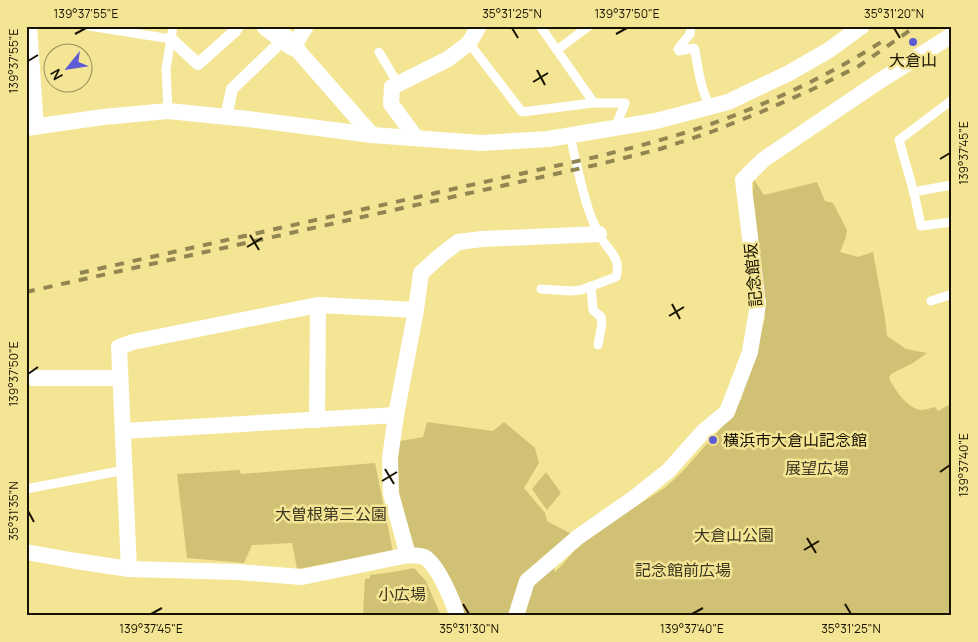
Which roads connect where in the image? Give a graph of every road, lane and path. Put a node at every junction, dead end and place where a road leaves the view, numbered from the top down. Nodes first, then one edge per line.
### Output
1 (89, 26) edge
2 (238, 26) edge
3 (480, 26) edge
4 (540, 26) edge
5 (589, 26) edge
6 (691, 26) edge
7 (862, 26) edge
8 (305, 27) edge
9 (172, 32) edge
10 (952, 35) edge
11 (29, 37) edge
12 (282, 37) edge
13 (470, 43) junction
14 (557, 50) junction
15 (379, 52) dead end
16 (398, 84) junction
17 (952, 100) edge
18 (594, 103) junction
19 (710, 107) junction
20 (168, 111) junction
21 (226, 117) junction
22 (31, 127) edge
23 (615, 128) junction
24 (372, 135) junction
25 (416, 138) junction
26 (571, 139) junction
27 (952, 185) edge
28 (914, 192) junction
29 (952, 222) edge
30 (599, 234) junction
31 (590, 287) junction
32 (541, 289) dead end
33 (952, 294) edge
34 (931, 301) dead end
35 (318, 305) junction
36 (416, 310) junction
37 (598, 345) dead end
38 (26, 376) edge
39 (120, 378) junction
40 (396, 415) junction
41 (317, 420) junction
42 (124, 431) junction
43 (125, 470) junction
44 (26, 489) edge
45 (26, 552) edge
46 (408, 555) junction
47 (129, 569) junction
48 (457, 616) edge
49 (516, 616) edge

1 - 9 lane
2 - 9 street
3 - 13 street
4 - 14 lane
5 - 14 lane
6 - 19 lane
7 - 19 street
8 - 12 street
9 - 20 lane
10 - 49 street, 記念館坂
11 - 22 street
12 - 21 street
12 - 24 street
13 - 16 street
13 - 18 lane
14 - 18 lane
15 - 16 lane
16 - 25 street
17 - 28 lane
18 - 23 lane
19 - 23 street
20 - 21 street
20 - 22 street
21 - 24 street
23 - 26 street
24 - 25 street
25 - 26 street
26 - 30 lane
27 - 28 lane
28 - 29 lane
30 - 31 lane
30 - 36 street
31 - 32 lane
31 - 37 lane
33 - 34 lane
35 - 36 street
35 - 39 street
35 - 41 street
36 - 40 street
38 - 39 street
39 - 42 street
40 - 41 street
40 - 46 street
41 - 42 street
42 - 43 street
43 - 44 lane
43 - 47 street
45 - 47 street
46 - 47 street
46 - 48 street

